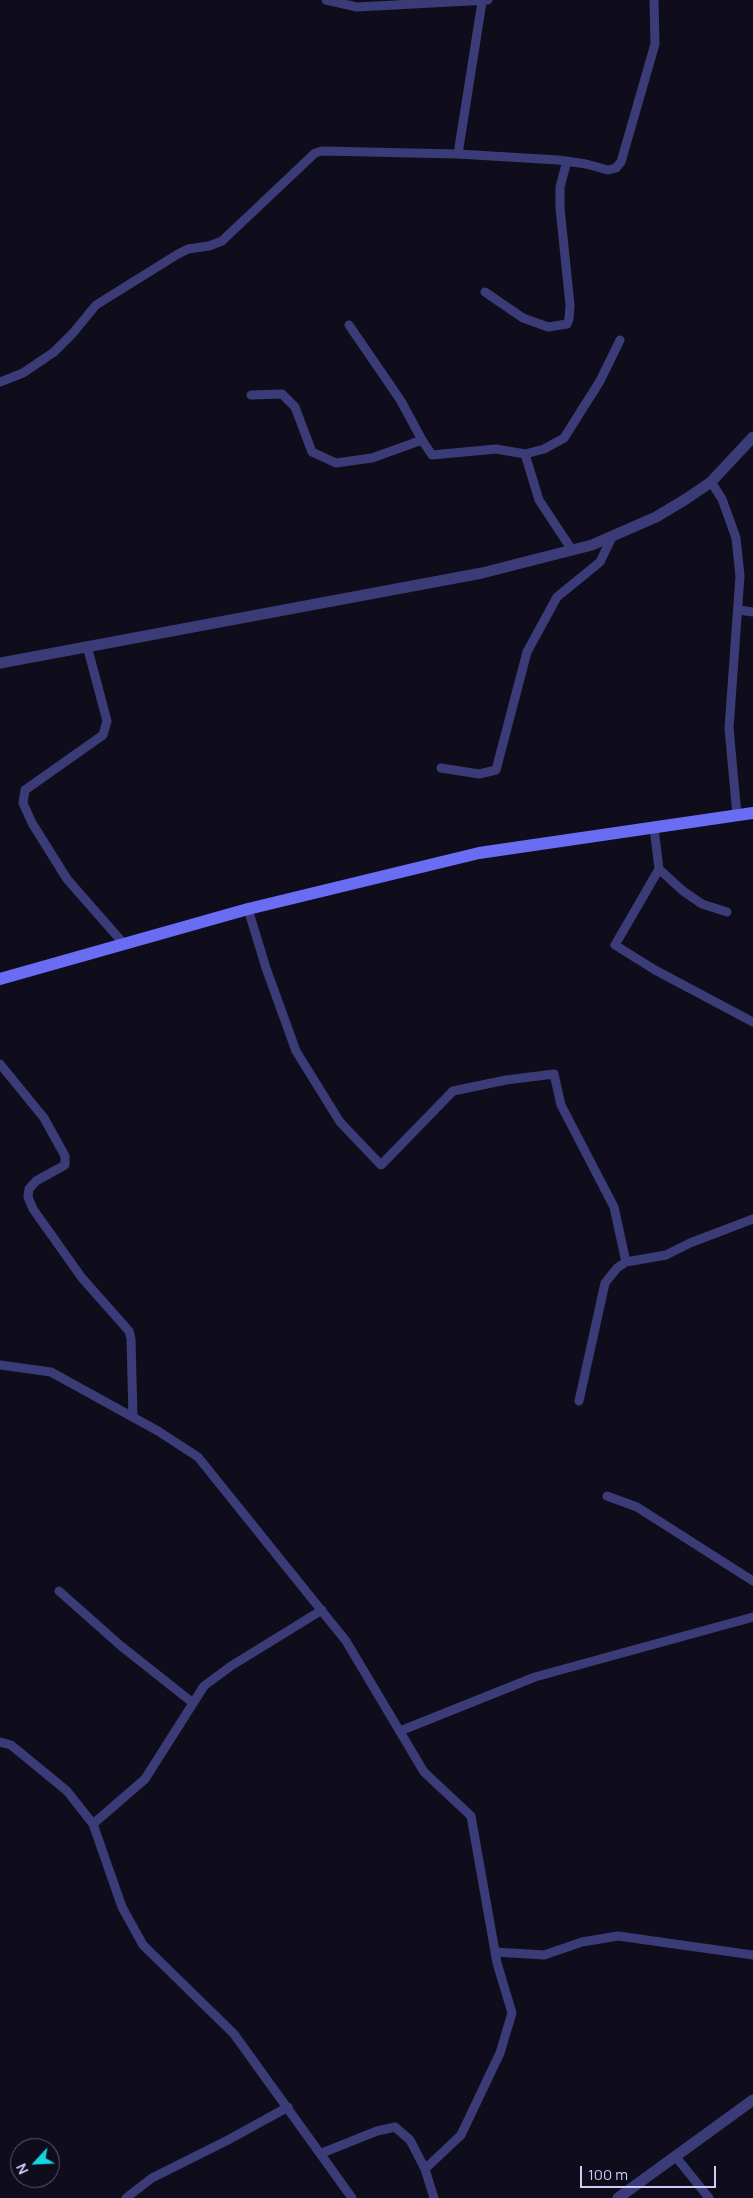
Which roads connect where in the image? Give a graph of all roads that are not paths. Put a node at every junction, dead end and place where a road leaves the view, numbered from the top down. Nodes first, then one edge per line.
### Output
1 (326, 0) edge
2 (654, 0) edge
3 (479, 1) edge
4 (458, 154) junction
5 (567, 161) junction
6 (484, 292) dead end
7 (349, 324) dead end
8 (620, 340) dead end
9 (0, 382) edge
10 (251, 395) dead end
11 (753, 437) edge
12 (422, 440) junction
13 (525, 454) junction
14 (711, 482) junction
15 (612, 537) junction
16 (572, 550) junction
17 (739, 610) junction
18 (753, 612) edge
19 (87, 646) junction
20 (0, 663) edge
21 (441, 768) dead end
22 (753, 812) edge
23 (737, 815) junction
24 (654, 828) junction
25 (659, 869) junction
26 (248, 909) junction
27 (727, 912) dead end
28 (124, 944) junction
29 (0, 979) edge
30 (753, 1022) edge
31 (0, 1064) edge
32 (753, 1219) edge
33 (626, 1262) junction
34 (0, 1365) edge
35 (579, 1401) dead end
36 (133, 1418) junction
37 (608, 1496) dead end
38 (753, 1581) edge
39 (60, 1591) dead end
40 (322, 1610) junction
41 (753, 1617) edge
42 (193, 1702) junction
43 (400, 1730) junction
44 (0, 1742) edge
45 (93, 1824) junction
46 (495, 1952) junction
47 (753, 1954) edge
48 (753, 2100) edge
49 (288, 2107) junction
50 (322, 2153) junction
51 (676, 2157) junction
52 (425, 2169) junction
53 (126, 2198) edge
54 (352, 2198) edge
55 (434, 2198) edge
56 (618, 2198) edge
57 (709, 2198) edge

1 - 3 street
2 - 5 street
3 - 4 street
4 - 5 street
4 - 9 street
5 - 6 street
7 - 12 street
8 - 13 street
10 - 12 street
11 - 14 street
12 - 13 street
13 - 16 street
14 - 15 street
14 - 17 street
15 - 16 street
15 - 21 street
16 - 19 street
17 - 18 street
17 - 23 street
19 - 20 street
19 - 28 street
22 - 23 main road
23 - 24 main road
24 - 25 street
24 - 26 main road
25 - 27 street
25 - 30 street
26 - 28 main road
26 - 33 street
28 - 29 main road
31 - 36 street
32 - 33 street
33 - 35 street
34 - 36 street
36 - 40 street
37 - 38 street
39 - 42 street
40 - 42 street
40 - 43 street
41 - 43 street
42 - 45 street
43 - 46 street
44 - 45 street
45 - 49 street
46 - 47 street
46 - 52 street
48 - 51 street
49 - 50 street
49 - 53 street
50 - 52 street
50 - 54 street
51 - 56 street
51 - 57 street
52 - 55 street

